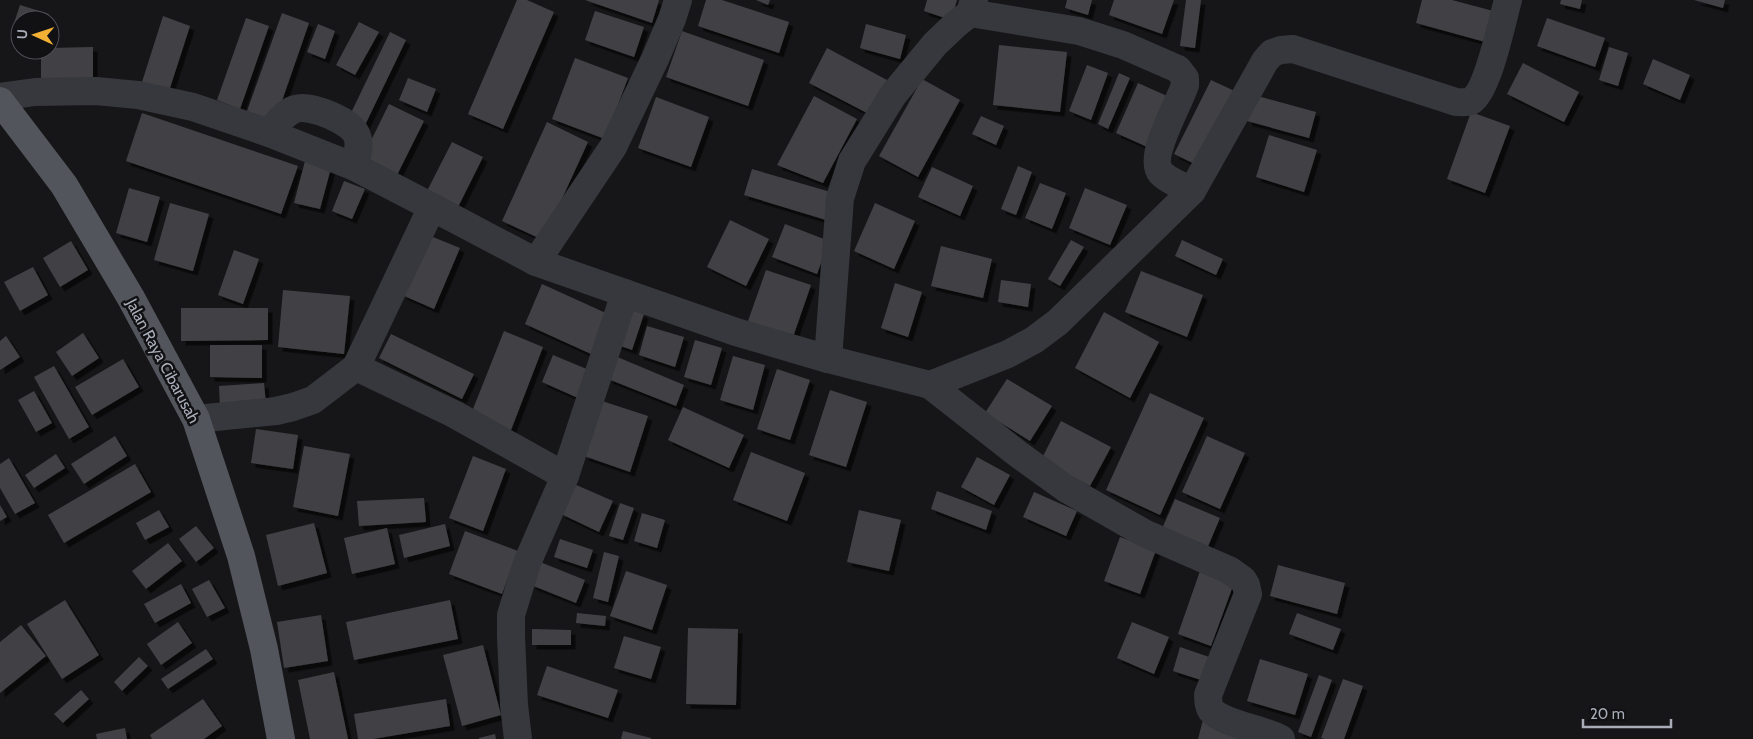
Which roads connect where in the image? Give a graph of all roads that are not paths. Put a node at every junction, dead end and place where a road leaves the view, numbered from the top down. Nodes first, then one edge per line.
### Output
1 (678, 0) edge
2 (1508, 0) edge
3 (972, 7) edge
4 (0, 96) edge
5 (0, 102) edge
6 (269, 133) junction
7 (355, 167) junction
8 (1192, 191) junction
9 (432, 207) junction
10 (536, 262) junction
11 (625, 293) junction
12 (828, 359) junction
13 (356, 367) junction
14 (930, 385) junction
15 (196, 419) junction
16 (565, 476) junction
17 (281, 739) edge
18 (518, 739) edge
19 (1281, 739) edge

1 - 10 street
2 - 8 street
3 - 8 street
3 - 12 street
4 - 6 street
5 - 15 main road, Jalan Raya Cibarusah
6 - 7 street
6 - 7 street
7 - 9 street
8 - 14 street
9 - 10 street
9 - 13 street
10 - 11 street
11 - 12 street
11 - 16 street
12 - 14 street
13 - 15 street
13 - 16 street
14 - 19 street
15 - 17 main road, Jalan Raya Cibarusah
16 - 18 street

